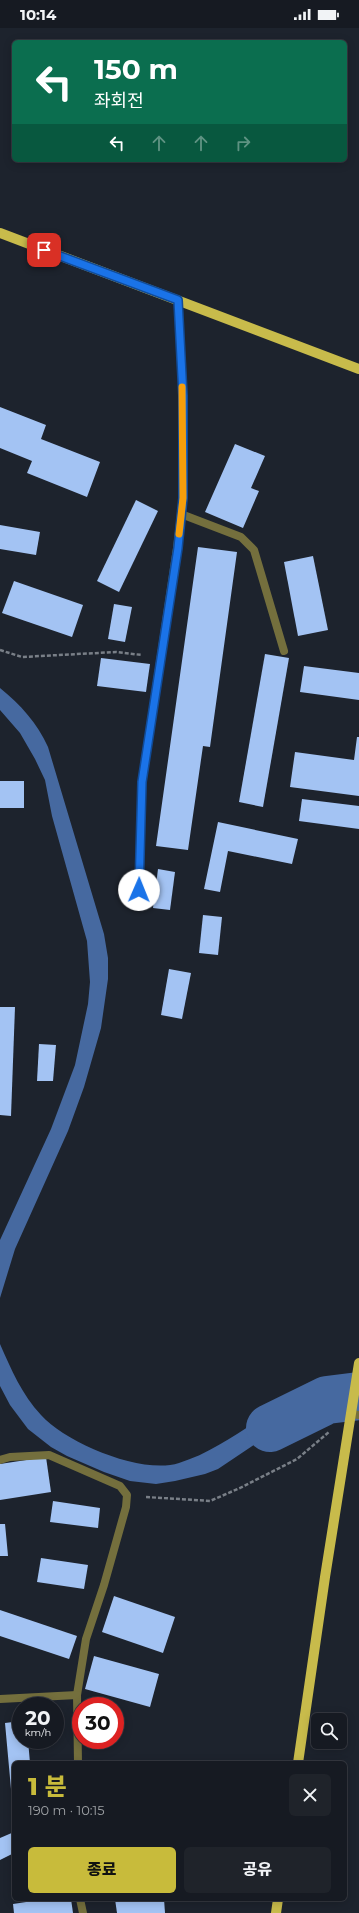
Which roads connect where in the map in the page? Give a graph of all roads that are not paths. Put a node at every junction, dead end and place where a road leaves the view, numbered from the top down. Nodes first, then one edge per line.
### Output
1 (0, 233) edge
2 (178, 300) junction
3 (359, 369) edge
4 (181, 514) junction
5 (284, 651) dead end
6 (139, 890) dead end
7 (359, 1363) edge
8 (354, 1414) edge
9 (0, 1460) edge
10 (77, 1695) junction
11 (0, 1699) edge
12 (78, 1761) edge
13 (298, 1761) edge
14 (80, 1901) edge
15 (278, 1901) edge
16 (83, 1913) edge
17 (276, 1913) edge

1 - 2 main road
2 - 3 main road
2 - 4 street
4 - 5 street
4 - 6 street
7 - 8 main road
8 - 13 main road
9 - 10 street
10 - 11 street
10 - 12 street
14 - 16 street
15 - 17 main road

